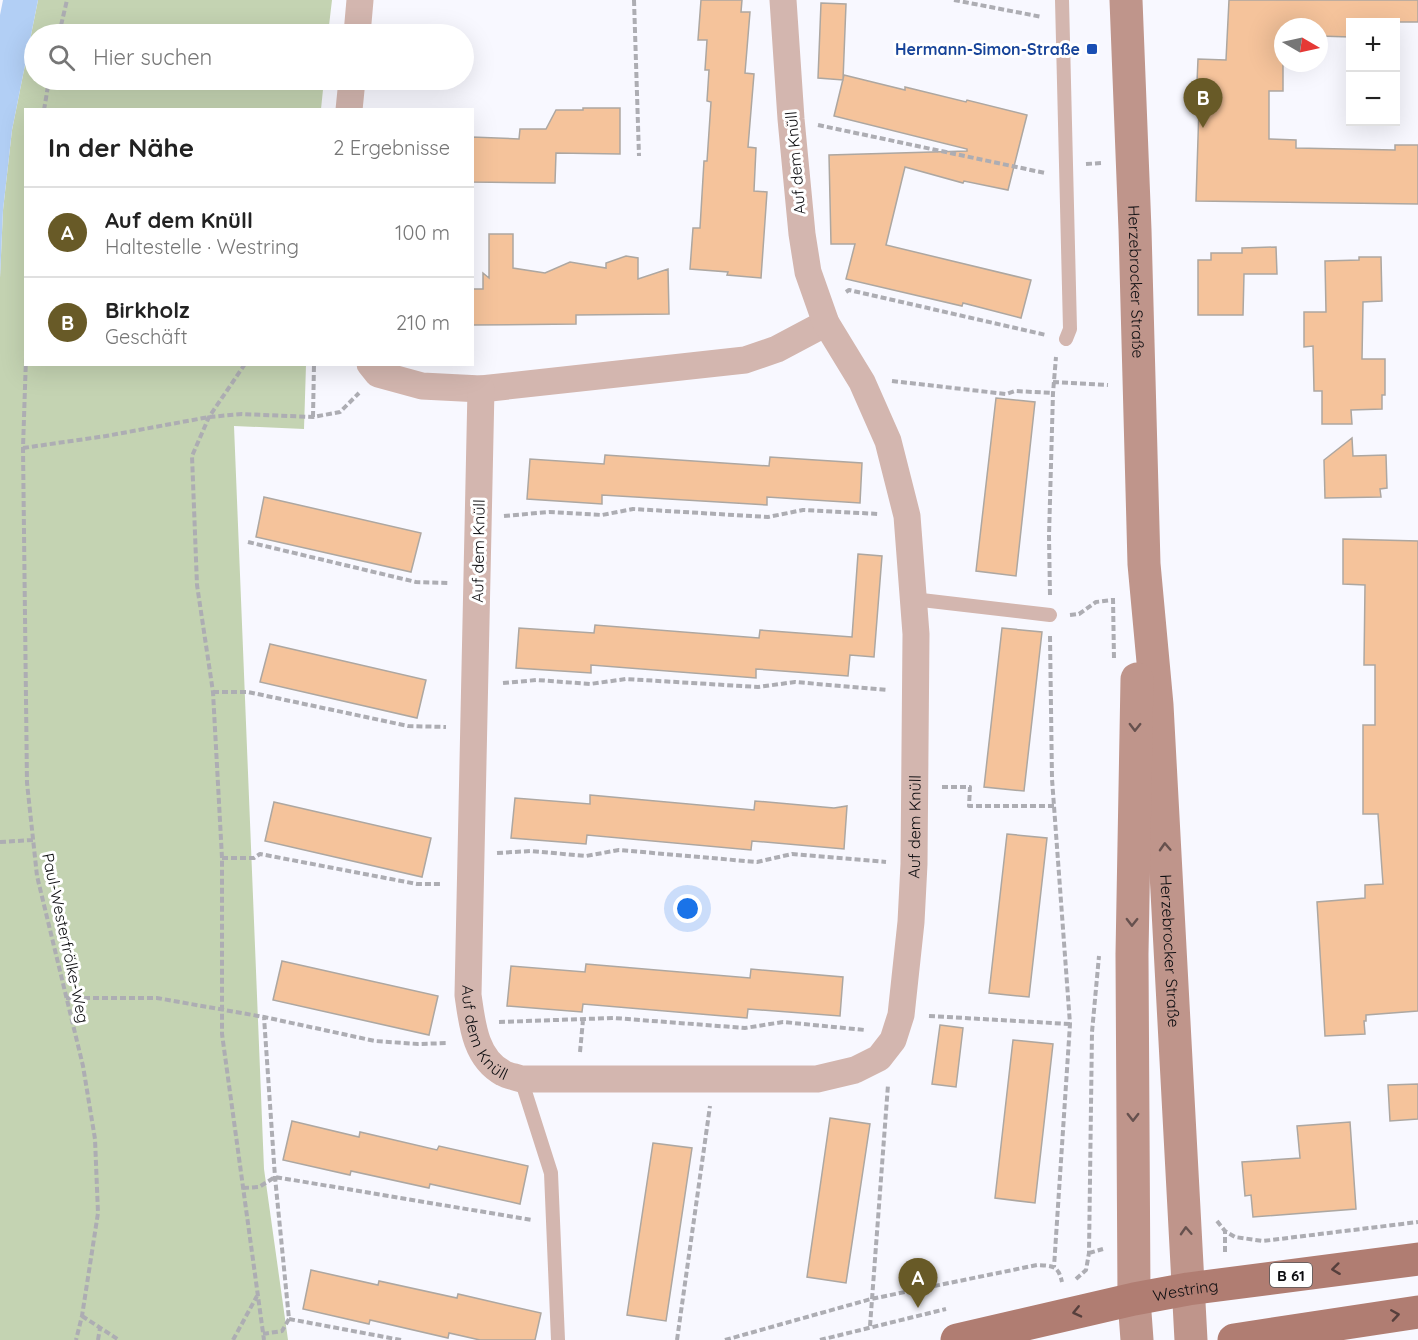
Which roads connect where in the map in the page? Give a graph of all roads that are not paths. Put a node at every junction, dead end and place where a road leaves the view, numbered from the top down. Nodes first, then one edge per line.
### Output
1 (360, 0) edge
2 (783, 0) edge
3 (1062, 0) edge
4 (1126, 0) edge
5 (358, 24) edge
6 (351, 90) edge
7 (350, 108) edge
8 (822, 312) junction
9 (1066, 339) road end
10 (374, 369) edge
11 (481, 389) junction
12 (1144, 564) junction
13 (913, 599) junction
14 (1050, 615) road end
15 (521, 1079) junction
16 (1418, 1259) edge
17 (1188, 1289) junction
18 (1134, 1299) junction
19 (1418, 1312) edge
20 (558, 1340) edge
21 (957, 1340) edge
22 (1137, 1340) edge
23 (1191, 1340) edge
24 (1234, 1340) edge

1 - 5 street
2 - 8 street, Auf dem Knüll
3 - 9 lane
4 - 12 main road, Herzebrocker Straße
6 - 7 street
8 - 11 street
8 - 13 street, Auf dem Knüll
10 - 11 street
11 - 15 street, Auf dem Knüll
17 -> 12 main road, Herzebrocker Straße
12 -> 18 main road, Herzebrocker Straße
13 - 14 lane
13 - 15 street, Auf dem Knüll
15 - 20 lane
16 -> 17 main road, Westring / B 61
17 - 18 main road, Westring / B 61
17 - 23 main road, Herzebrocker Straße
18 -> 21 main road, Westring / B 61
18 - 22 main road, Herzebrocker Straße
24 -> 19 main road

